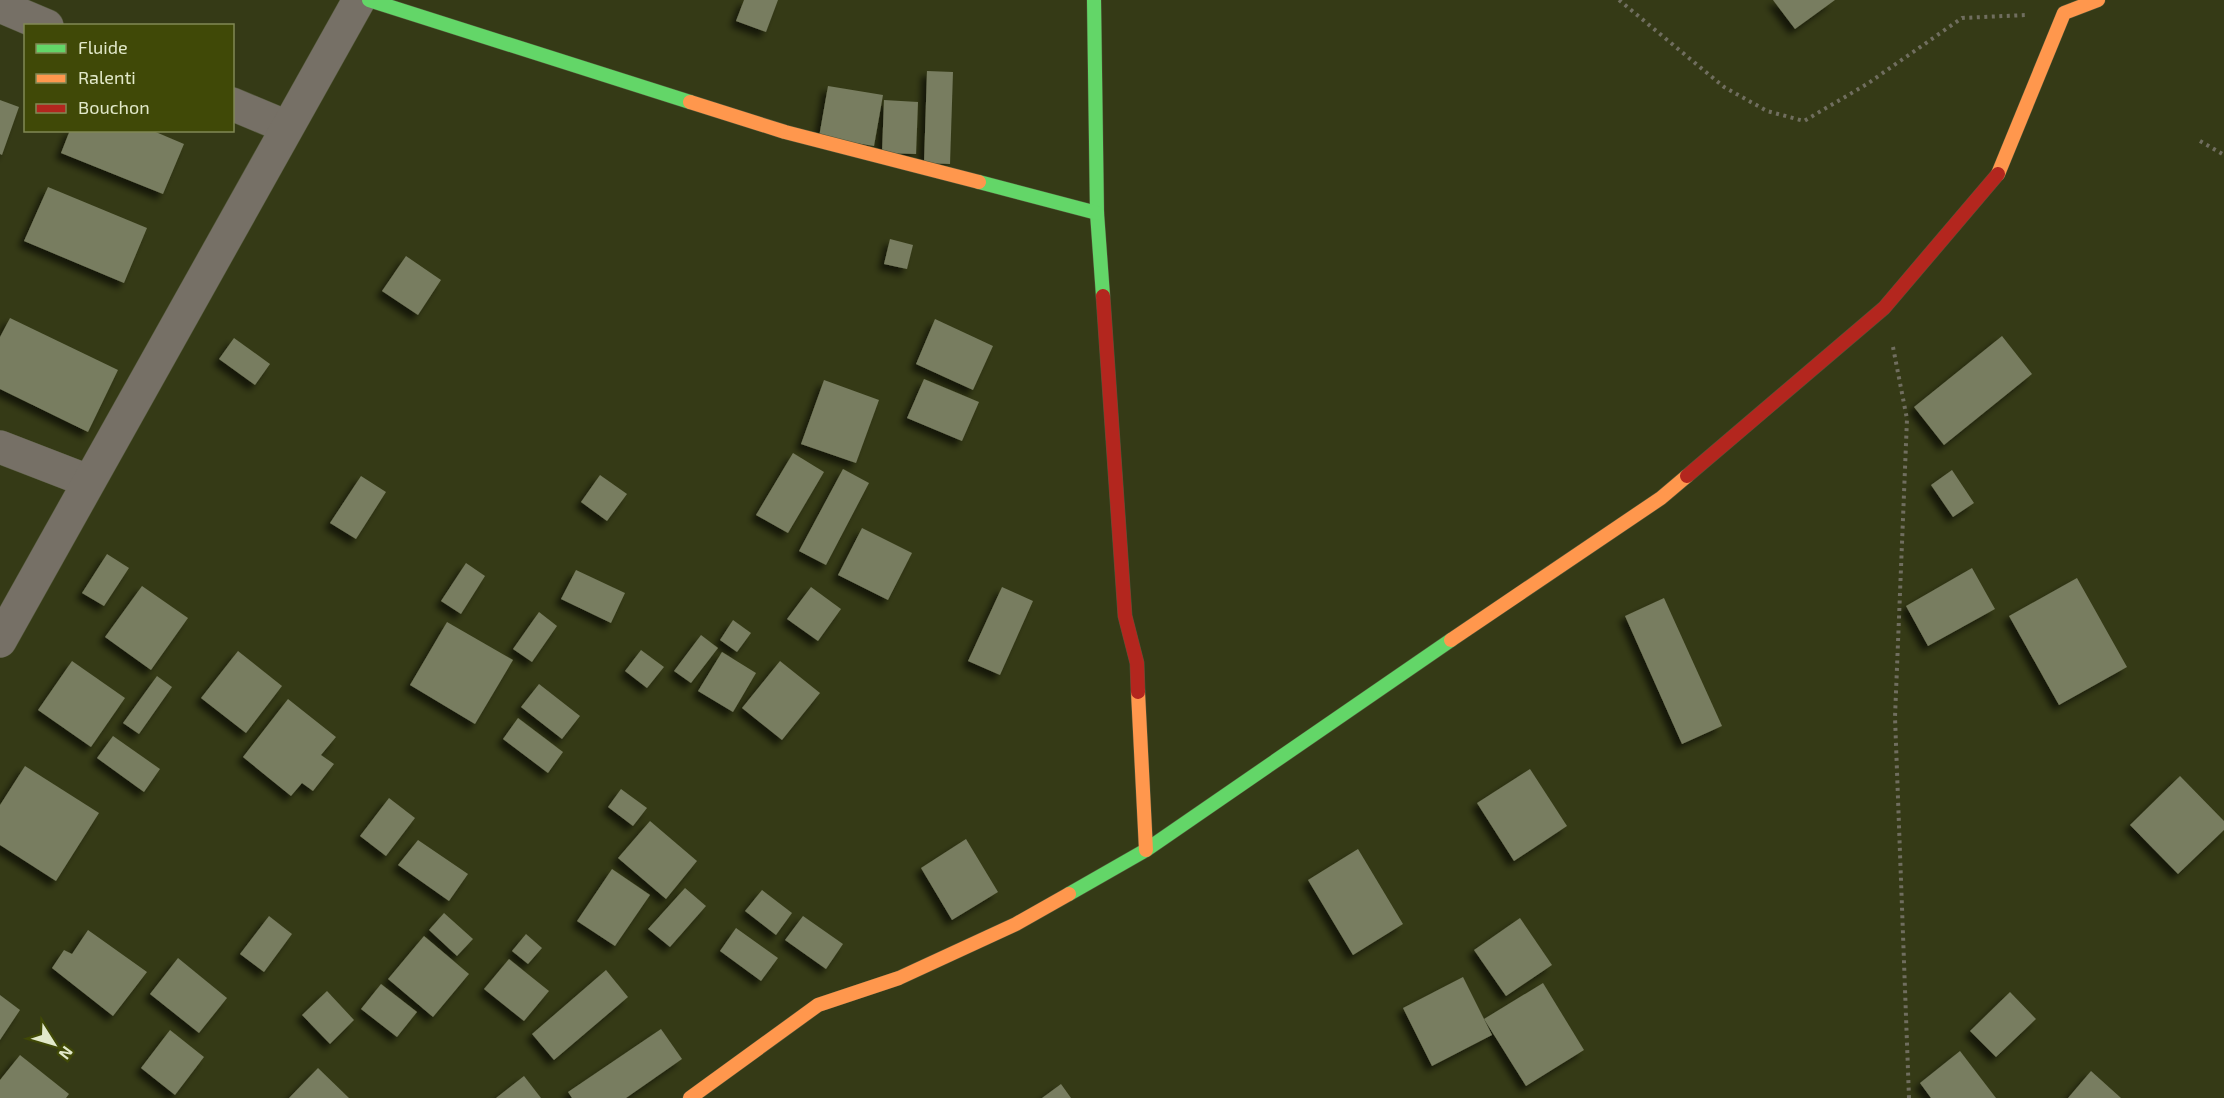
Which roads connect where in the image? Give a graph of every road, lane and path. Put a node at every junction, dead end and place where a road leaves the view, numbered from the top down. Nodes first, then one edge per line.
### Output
1 (359, 0) edge
2 (369, 0) edge
3 (1094, 0) edge
4 (1619, 0) edge
5 (2098, 0) edge
6 (0, 6) edge
7 (2064, 13) junction
8 (42, 24) edge
9 (234, 105) edge
10 (287, 128) junction
11 (2200, 141) dead end
12 (2224, 155) edge
13 (1097, 213) junction
14 (1884, 308) junction
15 (0, 447) edge
16 (88, 481) junction
17 (0, 640) edge
18 (1146, 850) junction
19 (690, 1098) edge
20 (1909, 1098) edge

1 - 10 street
2 - 13 street
3 - 13 street
4 - 7 path
5 - 7 street
6 - 8 street
7 - 14 street
9 - 10 street
10 - 16 street
11 - 12 path
13 - 18 street
14 - 18 street
14 - 20 path
15 - 16 street
16 - 17 street
18 - 19 street

